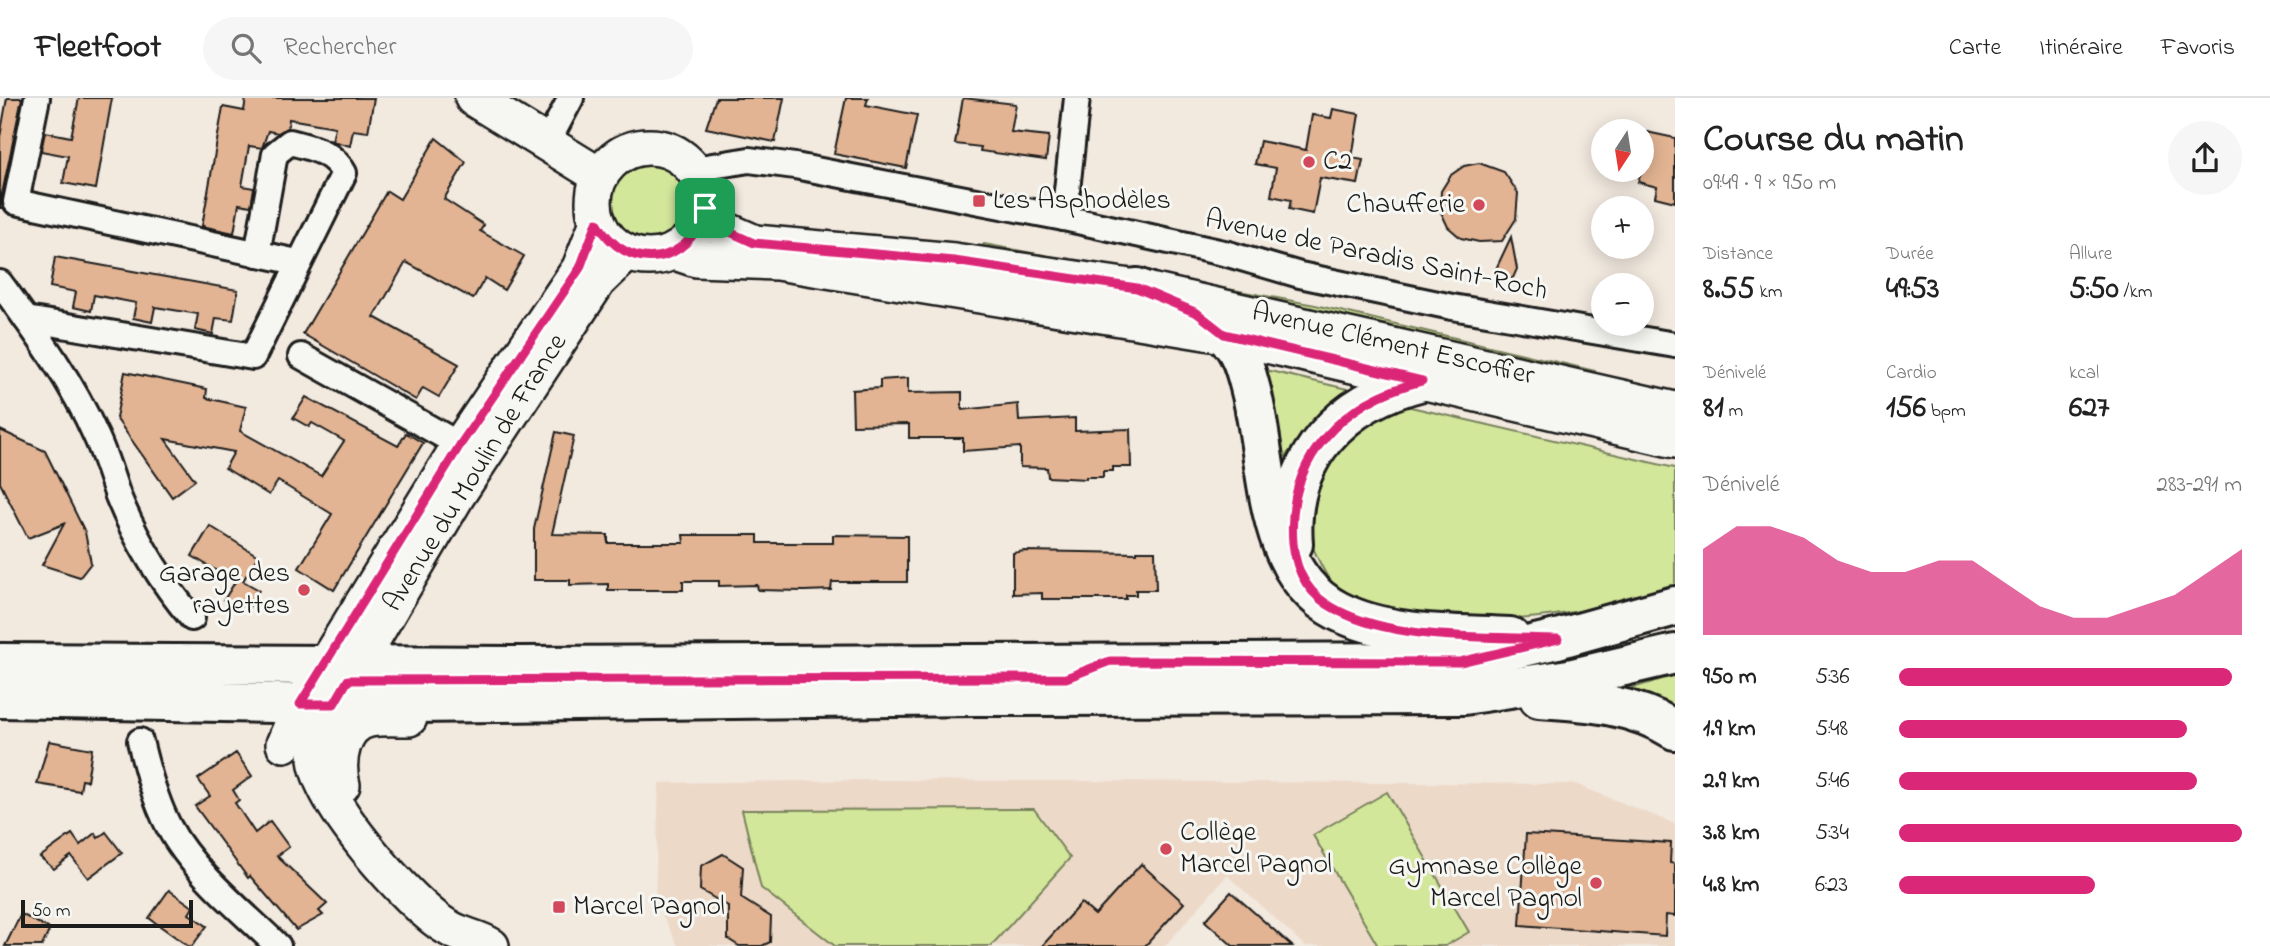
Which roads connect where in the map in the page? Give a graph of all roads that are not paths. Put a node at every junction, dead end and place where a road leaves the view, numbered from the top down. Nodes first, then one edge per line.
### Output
1 (37, 98) edge
2 (472, 98) edge
3 (570, 98) edge
4 (1077, 98) edge
5 (546, 145) junction
6 (694, 169) junction
7 (600, 176) junction
8 (705, 208) junction
9 (1064, 218) junction
10 (597, 222) junction
11 (675, 252) junction
12 (627, 253) junction
13 (257, 254) junction
14 (297, 262) junction
15 (0, 283) edge
16 (1137, 288) junction
17 (26, 318) junction
18 (1224, 334) junction
19 (1675, 345) edge
20 (300, 356) dead end
21 (1422, 381) junction
22 (1675, 410) edge
23 (1675, 440) edge
24 (443, 442) junction
25 (1295, 567) junction
26 (1675, 606) edge
27 (192, 618) dead end
28 (1558, 639) junction
29 (1675, 654) edge
30 (1110, 661) junction
31 (0, 663) edge
32 (332, 672) junction
33 (508, 689) junction
34 (1464, 695) junction
35 (0, 698) edge
36 (105, 699) junction
37 (232, 700) junction
38 (1675, 730) edge
39 (140, 741) dead end
40 (284, 744) junction
41 (472, 943) edge
42 (278, 946) edge

1 - 13 street
2 - 5 main road
3 - 5 street
4 - 9 street
5 - 7 main road
6 - 7 main road
6 - 8 main road
6 - 9 street, Avenue de Paradis Saint-Roch
7 - 10 main road
8 - 11 main road
8 - 16 main road, Avenue Clément Escoffier
9 - 19 street, Avenue de Paradis Saint-Roch
10 - 12 main road
10 - 24 main road, Avenue du Moulin de France
11 - 12 main road
11 - 18 main road, Avenue Clément Escoffier
12 - 32 main road, Avenue du Moulin de France
13 - 14 street
13 - 14 street
14 - 17 street
15 - 17 street
16 - 18 main road
16 - 22 main road, Avenue Clément Escoffier
17 - 27 street
18 - 21 main road, Avenue Clément Escoffier
18 - 25 main road
20 - 24 street
21 - 23 main road, Avenue Clément Escoffier
21 - 25 main road
24 - 32 main road, Avenue du Moulin de France
25 - 28 main road
26 - 28 main road
28 - 30 main road
29 - 34 main road
30 - 32 main road
30 - 33 main road
31 - 32 main road
32 - 33 main road
32 - 33 main road
32 - 36 main road
32 - 37 main road
32 - 40 main road
32 - 41 main road
33 - 34 main road
33 - 41 main road
34 - 38 main road
35 - 36 main road
36 - 37 main road
37 - 40 main road
39 - 42 street
40 - 41 main road

